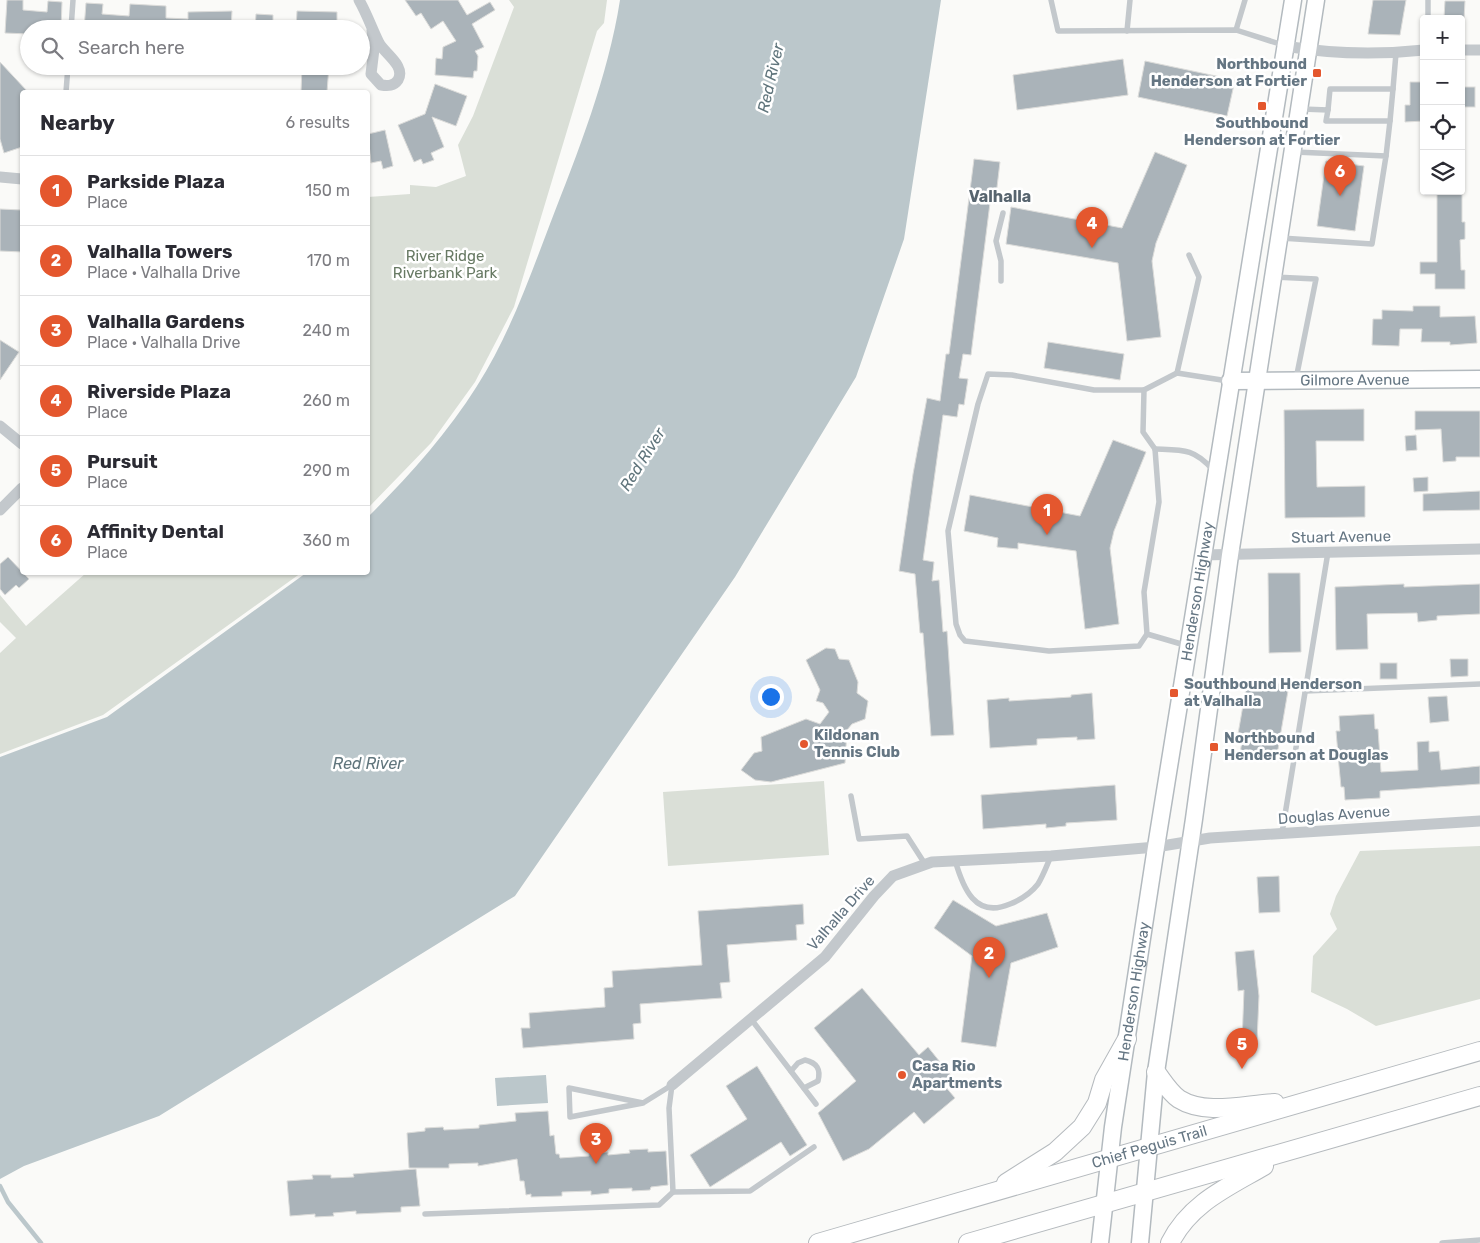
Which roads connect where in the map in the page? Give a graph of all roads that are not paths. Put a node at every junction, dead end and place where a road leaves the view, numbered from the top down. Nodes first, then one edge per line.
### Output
1 (73, 0) edge
2 (359, 0) edge
3 (1051, 0) edge
4 (1130, 0) edge
5 (1245, 0) edge
6 (1293, 0) edge
7 (1316, 0) edge
8 (1428, 0) edge
9 (1428, 15) edge
10 (71, 20) edge
11 (368, 20) edge
12 (370, 25) edge
13 (372, 30) dead end
14 (1236, 30) junction
15 (1127, 31) junction
16 (1285, 46) junction
17 (1309, 50) junction
18 (1420, 50) edge
19 (1465, 50) edge
20 (1480, 50) edge
21 (1396, 53) junction
22 (67, 75) edge
23 (1393, 89) junction
24 (66, 90) edge
25 (1300, 109) junction
26 (1328, 110) junction
27 (1390, 121) junction
28 (1293, 152) junction
29 (1386, 156) junction
30 (0, 177) edge
31 (20, 179) edge
32 (1002, 213) dead end
33 (1279, 238) junction
34 (1189, 255) dead end
35 (1273, 277) junction
36 (1001, 281) dead end
37 (1177, 373) junction
38 (1480, 378) edge
39 (1256, 381) junction
40 (1296, 381) junction
41 (1230, 382) junction
42 (1144, 390) junction
43 (0, 426) edge
44 (20, 442) edge
45 (1155, 449) junction
46 (1216, 472) junction
47 (20, 490) edge
48 (0, 510) edge
49 (1480, 549) edge
50 (1328, 552) junction
51 (1202, 555) junction
52 (1230, 555) junction
53 (1147, 634) junction
54 (1188, 646) junction
55 (1480, 684) edge
56 (1305, 691) junction
57 (851, 796) dead end
58 (1480, 821) edge
59 (1282, 833) junction
60 (1190, 841) junction
61 (1156, 847) junction
62 (1051, 856) junction
63 (955, 860) junction
64 (925, 864) junction
65 (751, 1019) junction
66 (1127, 1039) junction
67 (1480, 1051) edge
68 (791, 1071) junction
69 (1156, 1072) junction
70 (672, 1085) junction
71 (804, 1088) junction
72 (1480, 1096) edge
73 (1306, 1101) junction
74 (643, 1102) junction
75 (816, 1104) dead end
76 (814, 1147) dead end
77 (1148, 1147) junction
78 (1289, 1151) junction
79 (1110, 1159) junction
80 (673, 1192) junction
81 (1144, 1192) junction
82 (990, 1193) junction
83 (1105, 1202) junction
84 (424, 1214) dead end
85 (1480, 1240) edge
86 (818, 1243) edge
87 (968, 1243) edge
88 (1100, 1243) edge
89 (1140, 1243) edge
90 (1170, 1243) edge
91 (1442, 1243) edge

1 - 10 lane
2 - 11 street
3 - 15 lane
4 - 15 lane
5 - 14 lane
6 - 16 main road, Henderson Highway
7 - 17 main road, Henderson Highway
8 - 9 lane
12 - 13 street
14 - 15 lane
14 - 16 lane
16 - 17 street
16 - 41 main road, Henderson Highway
17 - 21 street
17 - 25 main road, Henderson Highway
18 - 21 street
19 - 20 street
21 - 23 lane
22 - 24 lane
23 - 26 lane
23 - 27 lane
25 - 26 lane
25 - 28 main road, Henderson Highway
26 - 27 lane
27 - 29 lane
28 - 29 lane
28 - 33 main road, Henderson Highway
29 - 33 lane
30 - 31 street
32 - 36 lane
33 - 35 main road, Henderson Highway
34 - 37 lane
35 - 39 main road, Henderson Highway
35 - 40 lane
37 - 41 lane
37 - 42 lane
38 - 40 main road, Gilmore Avenue
39 - 40 main road, Gilmore Avenue
39 - 41 main road, Gilmore Avenue
39 - 52 main road, Henderson Highway
41 - 46 main road, Henderson Highway
42 - 45 lane
42 - 53 lane
43 - 44 street
45 - 46 lane
45 - 53 lane
46 - 51 main road, Henderson Highway
47 - 48 street
49 - 50 street, Stuart Avenue
50 - 52 street, Stuart Avenue
50 - 56 lane
51 - 52 street, Stuart Avenue
51 - 54 main road, Henderson Highway
52 - 60 main road, Henderson Highway
53 - 54 lane
54 - 61 main road, Henderson Highway
55 - 56 lane
56 - 59 lane
57 - 64 lane
58 - 59 street, Douglas Avenue
59 - 60 street, Douglas Avenue
60 - 61 street, Valhalla Drive
60 - 69 main road, Henderson Highway
61 - 62 street, Valhalla Drive
61 - 66 main road, Henderson Highway
62 - 63 street, Valhalla Drive
62 - 63 lane
63 - 64 street, Valhalla Drive
64 - 65 street, Valhalla Drive
65 - 68 lane
65 - 70 street, Valhalla Drive
66 - 79 main road, Henderson Highway
66 - 82 main road
67 - 73 main road, Chief Peguis Trail
68 - 71 lane
68 - 71 lane
69 - 73 main road
69 - 77 main road, Henderson Highway
70 - 74 lane
70 - 80 lane
71 - 75 lane
72 - 78 main road
73 - 77 main road, Chief Peguis Trail
74 - 74 lane
76 - 80 lane
77 - 79 main road, Chief Peguis Trail
77 - 81 main road, Henderson Highway
78 - 81 main road
78 - 90 main road
79 - 82 main road, Chief Peguis Trail
79 - 83 main road, Henderson Highway
80 - 84 lane
81 - 83 main road
81 - 89 main road, Henderson Highway
82 - 86 main road, Chief Peguis Trail
83 - 87 main road
83 - 88 main road, Henderson Highway
85 - 91 lane

